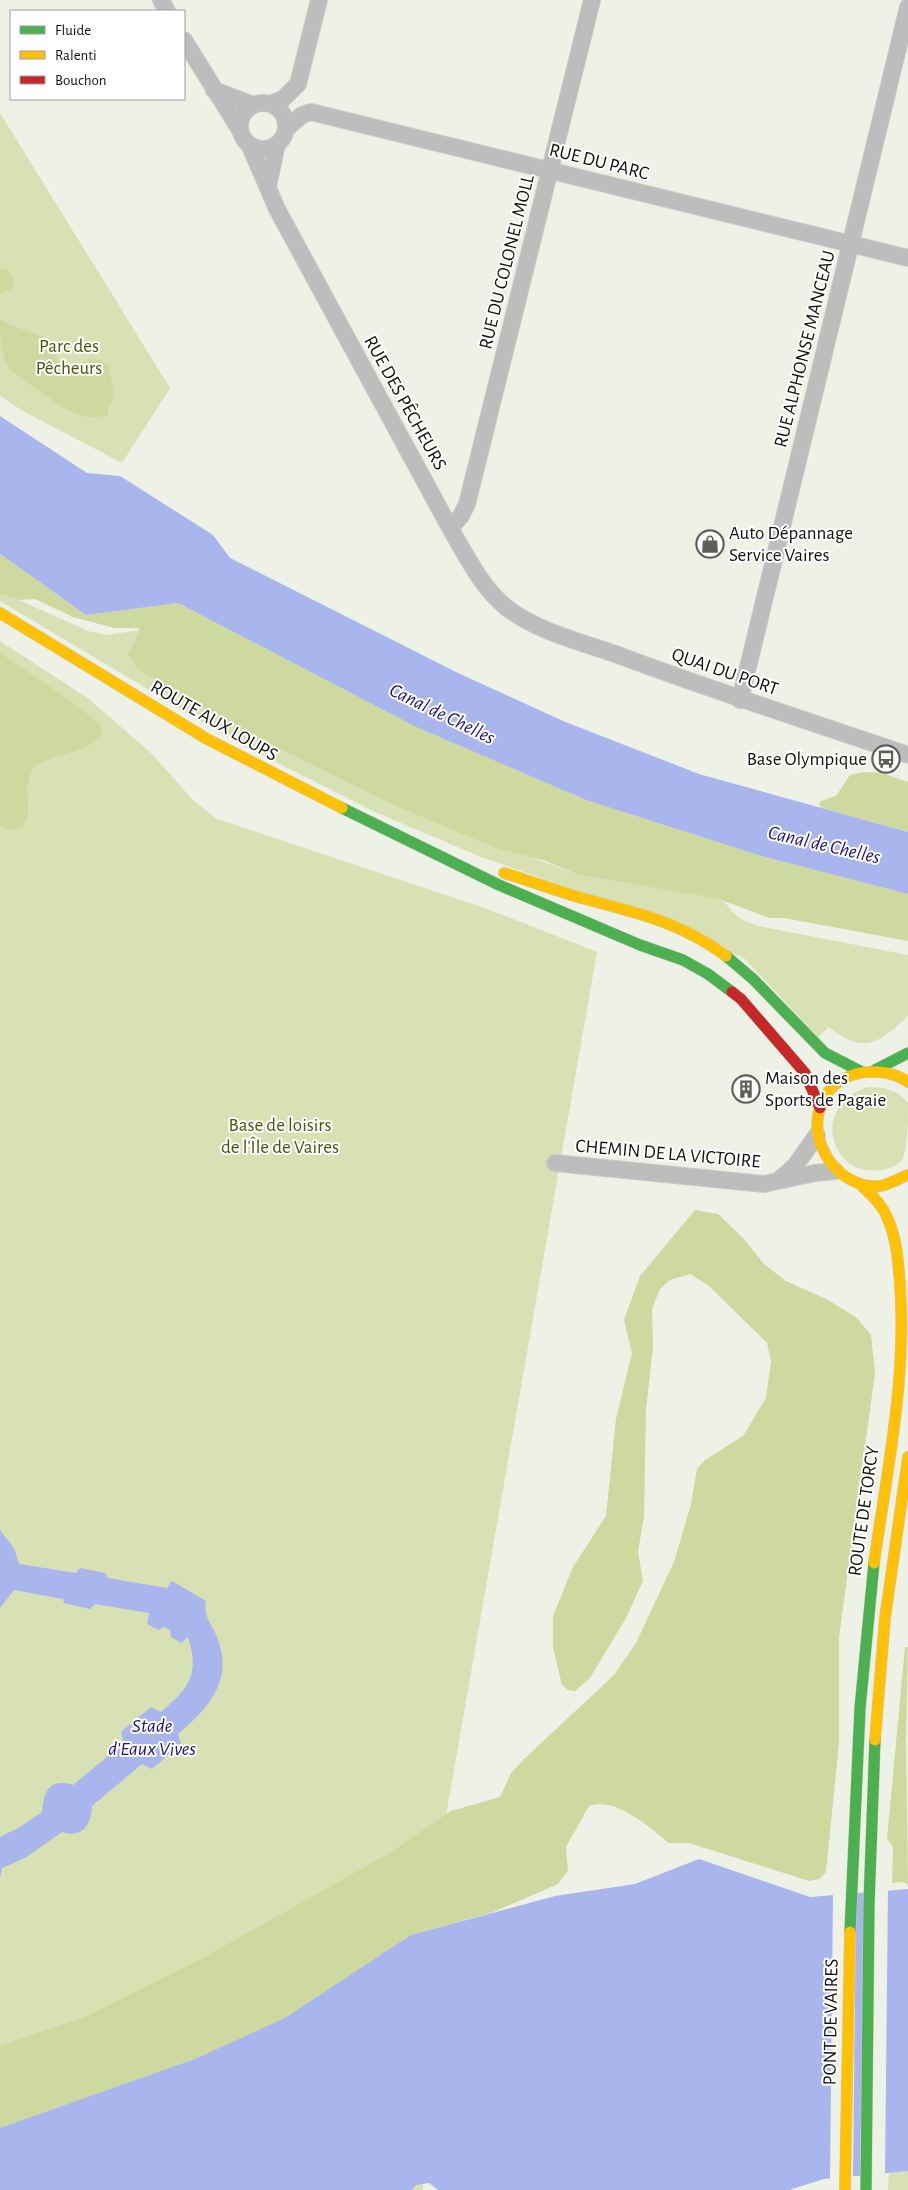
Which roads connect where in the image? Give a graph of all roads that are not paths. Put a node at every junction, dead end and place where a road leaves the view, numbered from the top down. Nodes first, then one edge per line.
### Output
1 (319, 0) edge
2 (592, 0) edge
3 (908, 7) edge
4 (185, 42) edge
5 (298, 84) junction
6 (214, 90) junction
7 (270, 104) junction
8 (253, 105) junction
9 (311, 112) junction
10 (286, 129) junction
11 (245, 137) junction
12 (277, 144) junction
13 (550, 170) junction
14 (268, 186) junction
15 (851, 244) junction
16 (908, 258) edge
17 (450, 528) junction
18 (0, 613) edge
19 (530, 622) joint
20 (740, 700) junction
21 (908, 754) edge
22 (419, 845) junction
23 (908, 1053) edge
24 (875, 1070) junction
25 (862, 1072) junction
26 (908, 1082) edge
27 (820, 1108) junction
28 (817, 1135) junction
29 (555, 1163) dead end
30 (836, 1171) junction
31 (908, 1175) edge
32 (778, 1181) junction
33 (861, 1185) junction
34 (908, 1457) edge
35 (852, 1854) joint
36 (872, 1855) joint
37 (845, 2190) edge
38 (866, 2190) edge

1 - 5 street
2 - 13 street, RUE DU COLONEL MOLL
3 - 15 street, RUE ALPHONSE MANCEAU
4 - 6 street, RUE DES PÊCHEURS
5 - 7 street
5 - 9 street
6 - 8 street
6 - 11 street, RUE DES PÊCHEURS
7 - 8 street
7 - 10 street
8 - 11 street
9 - 10 street
9 - 13 street, RUE DU PARC
10 - 12 street
11 - 12 street
11 - 14 street, RUE DES PÊCHEURS
12 - 14 street
13 - 15 street, RUE DU PARC
13 - 17 street, RUE DU COLONEL MOLL
14 - 17 street, RUE DES PÊCHEURS
15 - 16 street, RUE DU PARC
15 - 20 street, RUE ALPHONSE MANCEAU
17 - 19 street, RUE DES PÊCHEURS
18 - 22 main road, ROUTE AUX LOUPS
19 - 20 street, QUAI DU PORT
20 - 21 street, QUAI DU PORT
22 - 25 main road
22 - 27 main road
23 - 24 main road
24 - 25 main road
24 - 26 main road
25 - 27 main road
27 - 28 main road
28 - 30 main road
28 - 32 street, CHEMIN DE LA VICTOIRE
29 - 32 street, CHEMIN DE LA VICTOIRE
30 - 32 street, CHEMIN DE LA VICTOIRE
30 - 33 main road
31 - 33 main road
33 - 35 main road, ROUTE DE TORCY
34 - 36 main road, ROUTE DE TORCY
35 - 37 main road, PONT DE VAIRES
36 - 38 main road, PONT DE VAIRES

